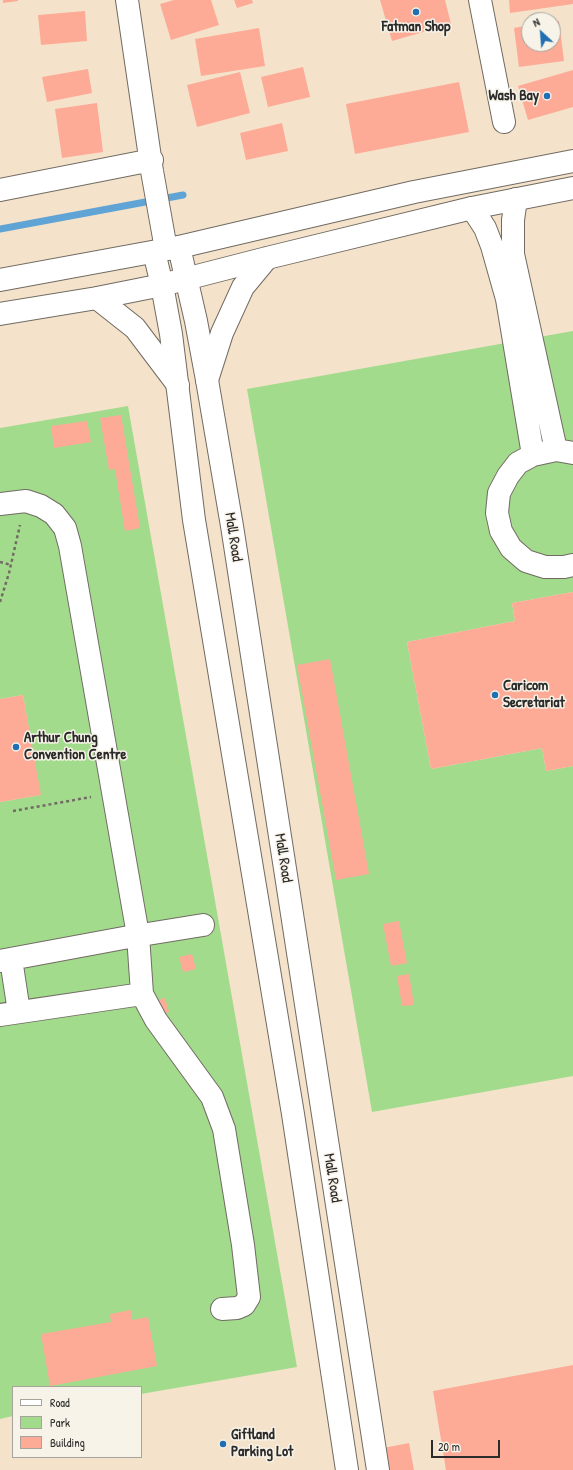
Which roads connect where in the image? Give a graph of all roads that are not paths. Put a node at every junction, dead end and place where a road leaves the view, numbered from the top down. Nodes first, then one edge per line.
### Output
1 (127, 0) edge
2 (480, 0) edge
3 (504, 122) dead end
4 (573, 161) edge
5 (152, 166) junction
6 (573, 188) edge
7 (0, 190) edge
8 (516, 199) junction
9 (472, 208) junction
10 (166, 246) junction
11 (268, 258) junction
12 (187, 278) junction
13 (0, 280) edge
14 (162, 285) junction
15 (97, 298) junction
16 (0, 314) edge
17 (207, 380) junction
18 (178, 385) junction
19 (564, 452) edge
20 (533, 455) junction
21 (0, 504) edge
22 (573, 565) edge
23 (203, 926) dead end
24 (138, 936) junction
25 (6, 960) edge
26 (142, 994) junction
27 (10, 1014) edge
28 (222, 1309) dead end
29 (347, 1470) edge
30 (378, 1470) edge

1 - 5 street
2 - 3 street
4 - 10 street
5 - 7 street
5 - 10 street
6 - 8 street
8 - 9 street
8 - 19 street
9 - 11 street
9 - 20 street
10 - 12 street, Mall Road
10 - 13 street
10 - 14 street, Mall Road
11 - 12 street
11 - 17 street
12 - 14 street
12 - 17 street, Mall Road
14 - 15 street
14 - 18 street, Mall Road
15 - 16 street
15 - 18 street
17 - 30 street, Mall Road
18 - 29 street, Mall Road
19 - 20 street
20 - 22 street
21 - 24 street
23 - 24 street
24 - 25 street
24 - 26 street
25 - 27 street
26 - 27 street
26 - 28 street

